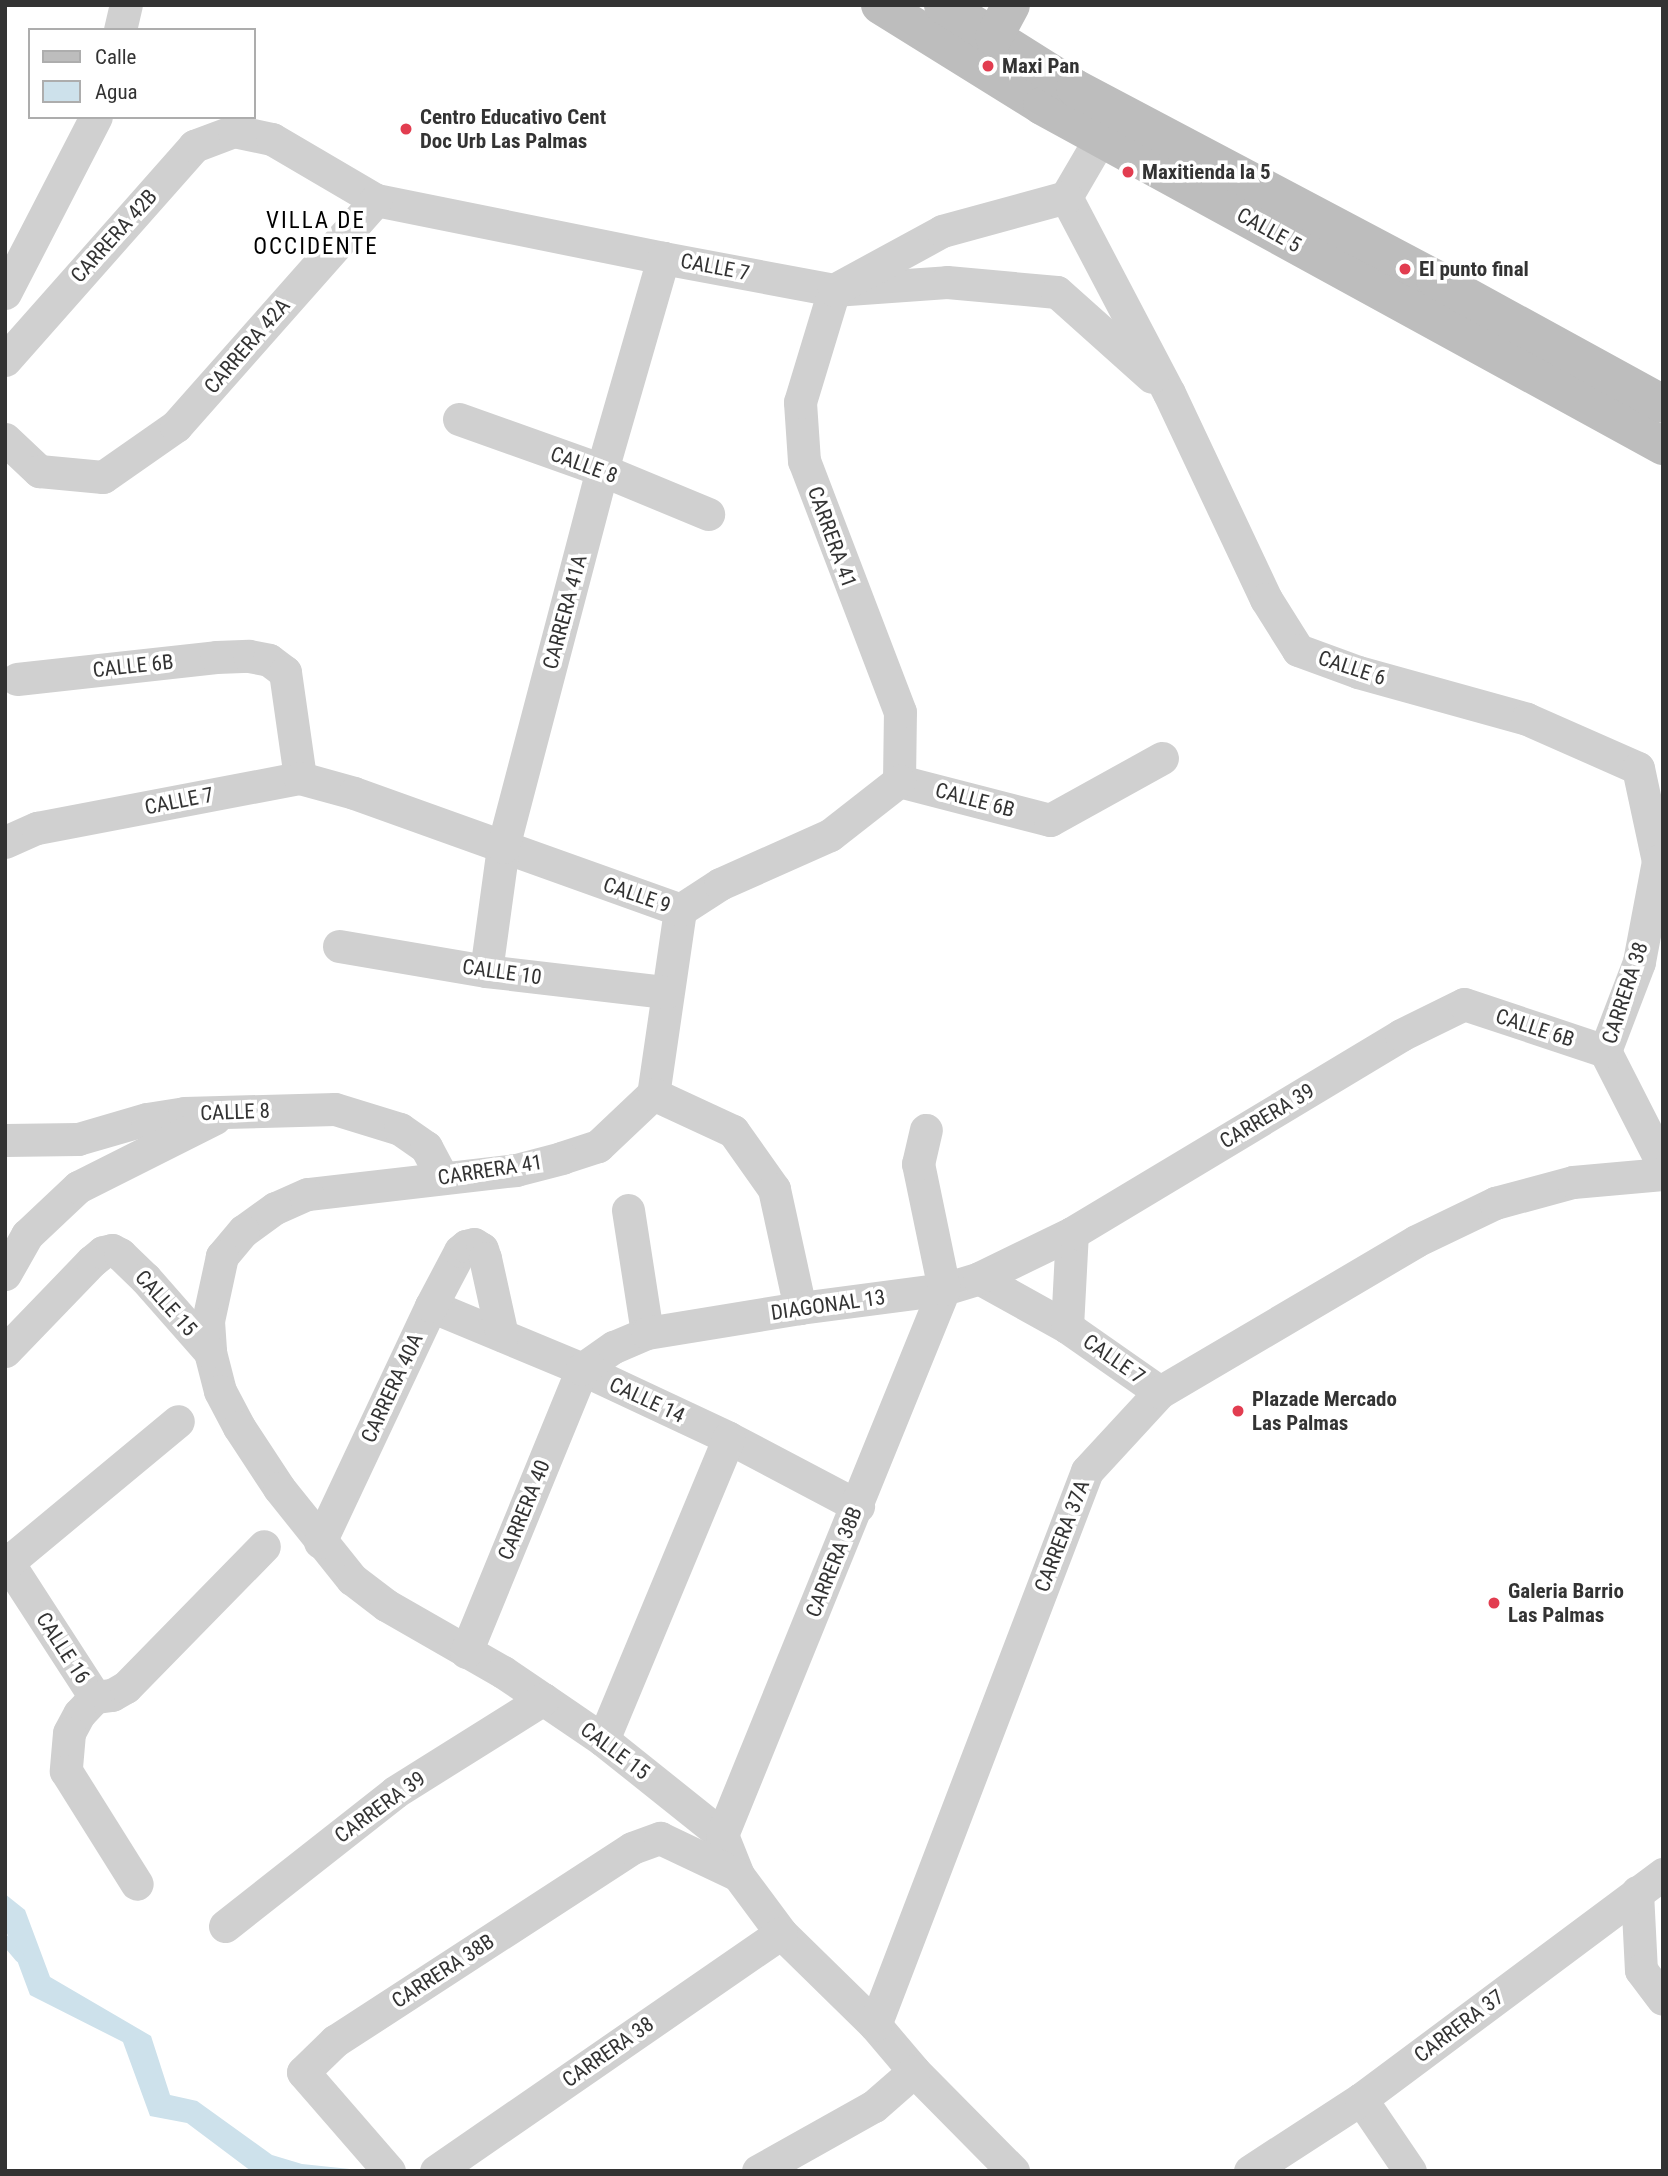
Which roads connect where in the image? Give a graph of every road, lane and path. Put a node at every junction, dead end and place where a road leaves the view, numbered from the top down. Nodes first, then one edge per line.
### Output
1 (126, 5) edge
2 (880, 5) edge
3 (943, 5) edge
4 (1002, 21) edge
5 (120, 28) edge
6 (95, 119) edge
7 (1101, 137) junction
8 (1066, 198) junction
9 (376, 200) junction
10 (663, 258) junction
11 (834, 289) junction
12 (1057, 292) joint
13 (5, 293) edge
14 (5, 360) edge
15 (1169, 393) junction
16 (1663, 404) edge
17 (459, 419) dead end
18 (5, 439) edge
19 (1663, 446) edge
20 (602, 470) junction
21 (708, 514) dead end
22 (17, 679) dead end
23 (1162, 758) dead end
24 (1638, 768) joint
25 (300, 778) junction
26 (899, 781) junction
27 (354, 793) joint
28 (5, 842) edge
29 (503, 847) junction
30 (680, 910) junction
31 (339, 946) dead end
32 (485, 971) junction
33 (666, 992) junction
34 (1464, 1004) joint
35 (1605, 1051) junction
36 (653, 1094) junction
37 (227, 1112) junction
38 (926, 1130) dead end
39 (5, 1140) edge
40 (1663, 1166) edge
41 (1663, 1174) edge
42 (442, 1177) junction
43 (628, 1210) dead end
44 (1072, 1233) junction
45 (5, 1274) edge
46 (979, 1279) junction
47 (944, 1289) junction
48 (212, 1293) joint
49 (431, 1306) junction
50 (800, 1308) junction
51 (1067, 1327) junction
52 (647, 1333) junction
53 (502, 1335) junction
54 (5, 1351) edge
55 (210, 1352) junction
56 (582, 1369) junction
57 (1160, 1392) junction
58 (178, 1421) dead end
59 (729, 1438) junction
60 (858, 1506) junction
61 (320, 1542) junction
62 (264, 1546) dead end
63 (6, 1561) edge
64 (466, 1652) junction
65 (94, 1696) junction
66 (543, 1699) junction
67 (603, 1740) junction
68 (722, 1835) junction
69 (738, 1875) junction
70 (1650, 1883) edge
71 (137, 1884) dead end
72 (225, 1926) dead end
73 (781, 1933) junction
74 (1663, 1999) edge
75 (875, 2025) junction
76 (914, 2071) junction
77 (1361, 2099) junction
78 (389, 2171) edge
79 (436, 2171) edge
80 (758, 2171) edge
81 (1013, 2171) edge
82 (1250, 2171) edge
83 (1410, 2171) edge

1 - 5 street
2 - 7 main road, CALLE 5
3 - 4 main road, CALLE 5
4 - 16 main road, CALLE 5
6 - 13 street
7 - 8 street
7 - 19 main road, CALLE 5
8 - 11 street
8 - 15 street, CALLE 6
9 - 10 street, CALLE 7
9 - 14 street, CARRERA 42B
9 - 18 street, CARRERA 42A
10 - 11 street, CALLE 7
10 - 20 street, CARRERA 41A
11 - 12 street, CALLE 7
11 - 26 street, CARRERA 41
12 - 15 street, CALLE 6
15 - 24 street, CALLE 6
17 - 20 street, CALLE 8
20 - 21 street, CALLE 8
20 - 29 street, CARRERA 41A
22 - 25 street, CALLE 6B
23 - 26 street, CALLE 6B
24 - 35 street, CARRERA 38
25 - 27 street, CALLE 7
25 - 28 street, CALLE 7
26 - 30 street, CALLE 9
27 - 29 street, CALLE 9
29 - 30 street, CALLE 9
29 - 32 street, CARRERA 41A
30 - 33 street
31 - 32 street, CALLE 10
32 - 33 street, CALLE 10
33 - 36 street
34 - 35 street, CALLE 6B
34 - 44 street, CARRERA 39
35 - 40 street, CARRERA 38
36 - 42 street, CARRERA 41
36 - 50 street
37 - 39 street, CALLE 8
37 - 42 street, CALLE 8
37 - 45 street
38 - 47 street
41 - 57 street, CARRERA 37A
42 - 48 street, CARRERA 41
43 - 52 street
44 - 46 street, DIAGONAL 13
44 - 51 street, CALLE 7
46 - 47 street, DIAGONAL 13
46 - 51 street, CALLE 7
47 - 50 street, DIAGONAL 13
47 - 60 street, CARRERA 38B
48 - 55 street, CALLE 15
49 - 53 street, CALLE 14
49 - 53 street, CARRERA 40A
49 - 61 street, CARRERA 40A
50 - 52 street, DIAGONAL 13
51 - 57 street, CALLE 7
52 - 56 street, DIAGONAL 13
53 - 56 street, CALLE 14
54 - 55 street, CALLE 15
55 - 61 street, CALLE 15
56 - 59 street, CALLE 14
56 - 64 street, CARRERA 40
57 - 75 street, CARRERA 37A
58 - 63 street
59 - 60 street, CALLE 14
59 - 67 street
60 - 68 street, CARRERA 38B
61 - 64 street, CALLE 15
62 - 65 street
63 - 65 street, CALLE 16
64 - 66 street, CALLE 15
65 - 71 street, CALLE 16
66 - 67 street, CALLE 15
66 - 72 street, CARRERA 39
67 - 68 street, CALLE 15
68 - 69 street, CALLE 15
69 - 73 street, CALLE 15
69 - 78 street, CARRERA 38B
70 - 74 street
70 - 77 street, CARRERA 37
73 - 75 street, CALLE 15
73 - 79 street, CARRERA 38
75 - 76 street, CALLE 15
76 - 80 street
76 - 81 street, CALLE 15
77 - 82 street, CARRERA 37
77 - 83 street

